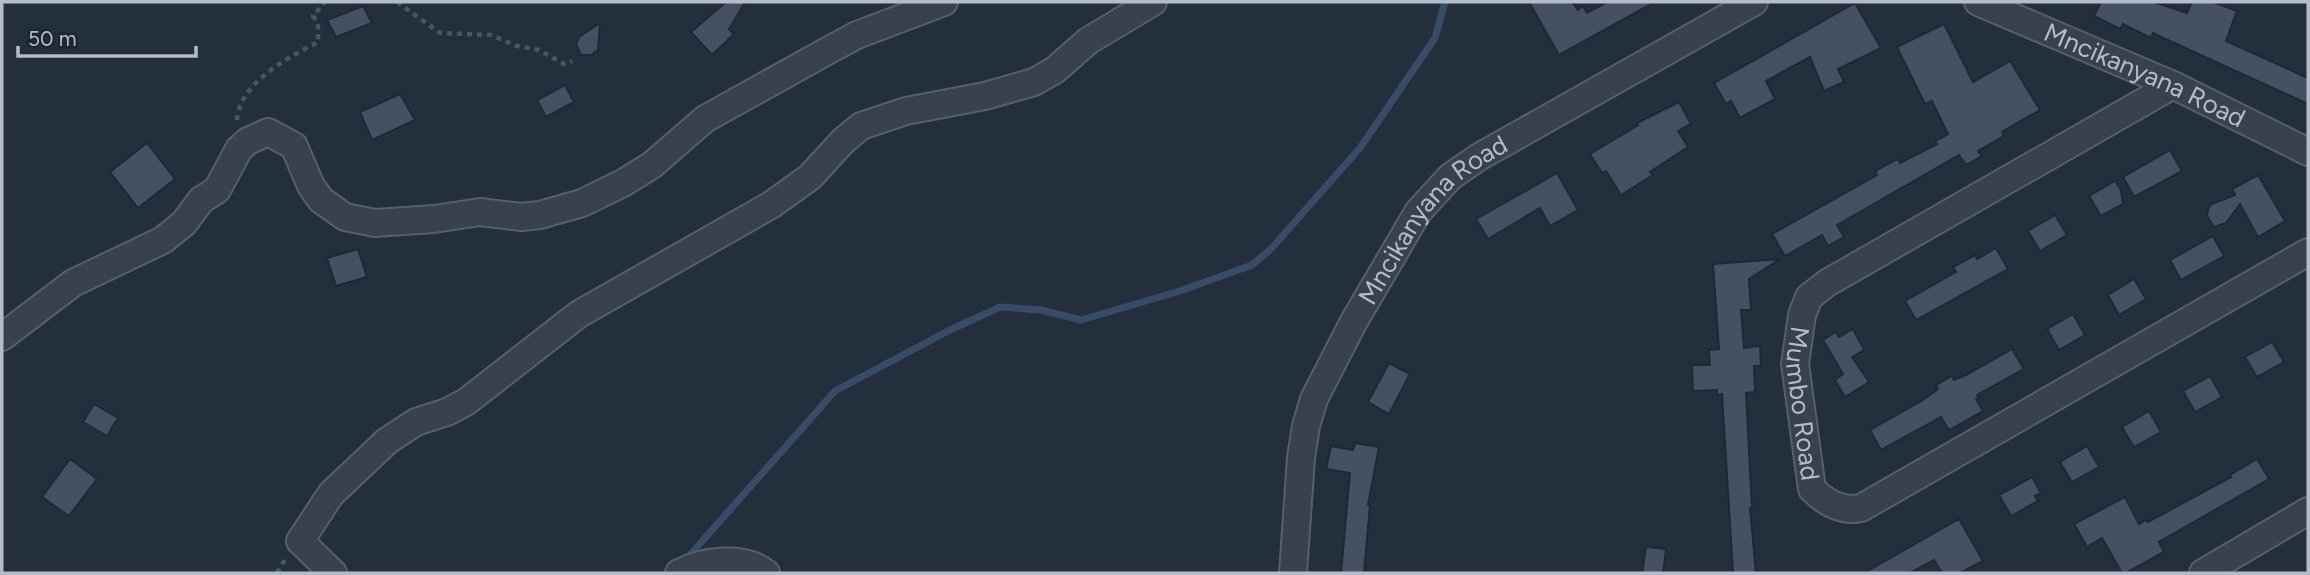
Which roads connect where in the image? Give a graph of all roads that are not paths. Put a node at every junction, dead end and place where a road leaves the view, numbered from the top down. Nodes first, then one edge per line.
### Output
1 (944, 2) edge
2 (1153, 2) edge
3 (1754, 2) edge
4 (1978, 2) edge
5 (2173, 85) junction
6 (2308, 152) edge
7 (2308, 252) edge
8 (2, 337) edge
9 (2308, 511) edge
10 (689, 569) edge
11 (333, 573) edge
12 (766, 573) edge
13 (1293, 573) edge
14 (2203, 573) edge

1 - 8 street
2 - 11 street
3 - 13 street, Mncikanyana Road
4 - 5 street, Mncikanyana Road
5 - 6 street, Mncikanyana Road
5 - 7 street, Mumbo Road
9 - 14 street
10 - 12 street

